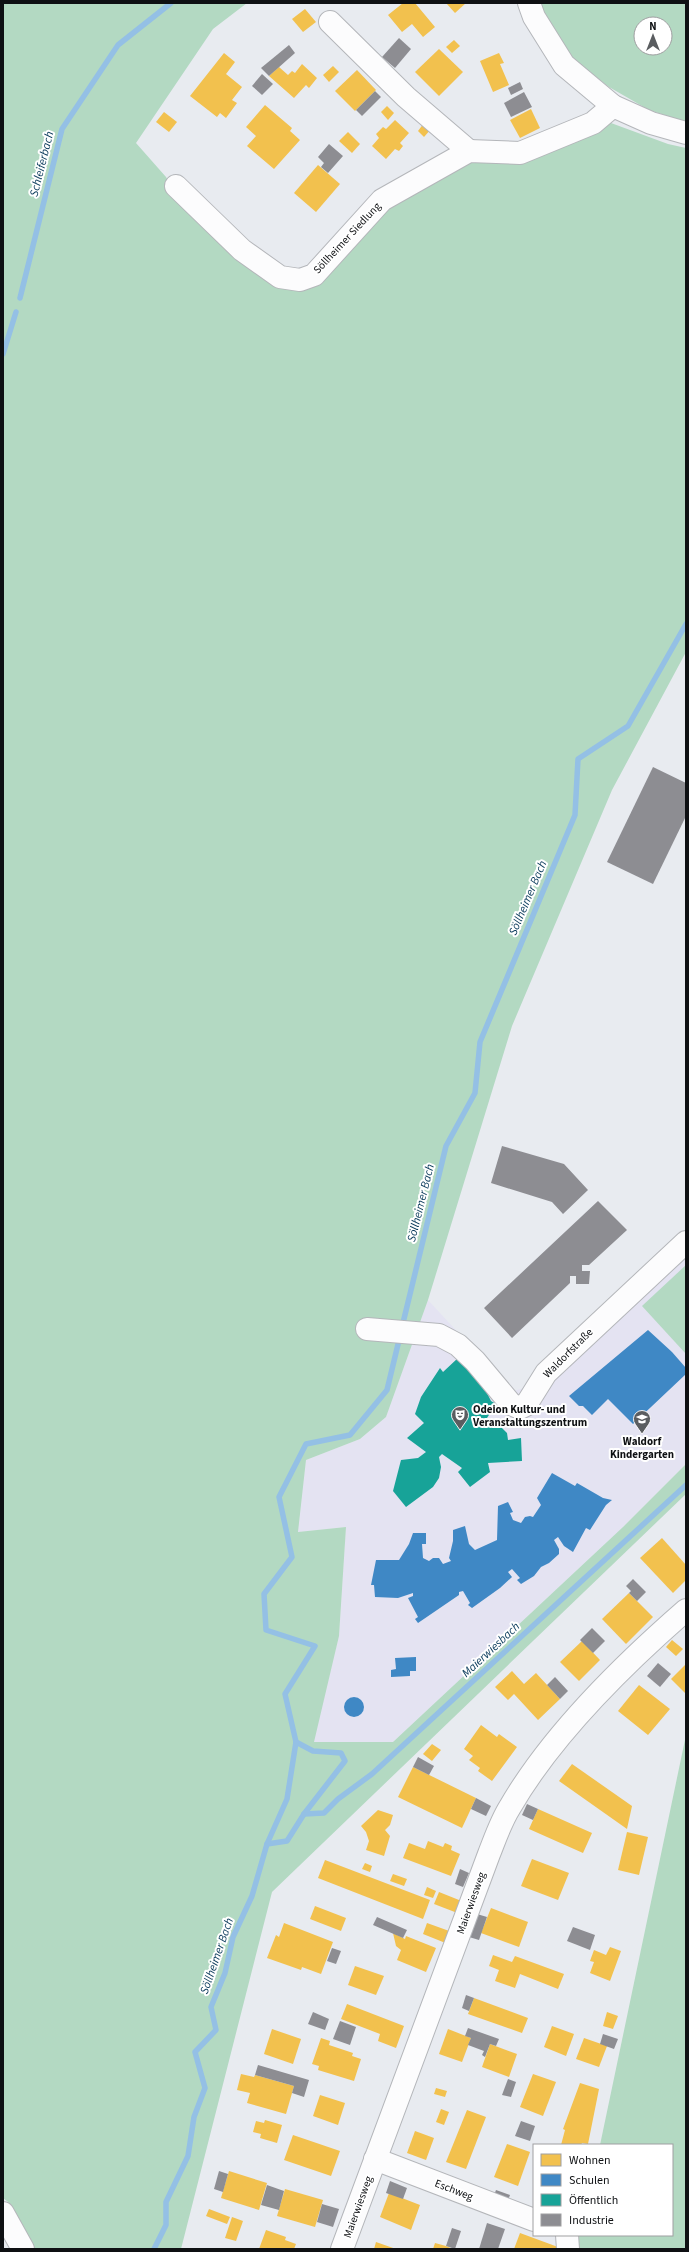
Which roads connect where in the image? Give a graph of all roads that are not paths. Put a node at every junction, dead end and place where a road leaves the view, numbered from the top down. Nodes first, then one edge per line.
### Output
1 (529, 3) edge
2 (330, 22) dead end
3 (613, 106) junction
4 (686, 133) edge
5 (469, 151) junction
6 (176, 186) dead end
7 (686, 1242) edge
8 (373, 1329) dead end
9 (686, 1610) edge
10 (375, 2159) junction
11 (3, 2213) edge
12 (533, 2220) edge
13 (568, 2236) edge
14 (23, 2249) edge
15 (342, 2249) edge
16 (568, 2249) edge

1 - 3 street
2 - 5 street
3 - 4 street
3 - 5 street
5 - 6 street, Söllheimer Siedlung
7 - 8 street, Waldorfstraße
9 - 10 street, Maierwiesweg
10 - 12 street, Eschweg
10 - 15 street, Maierwiesweg
11 - 14 street
13 - 16 street

